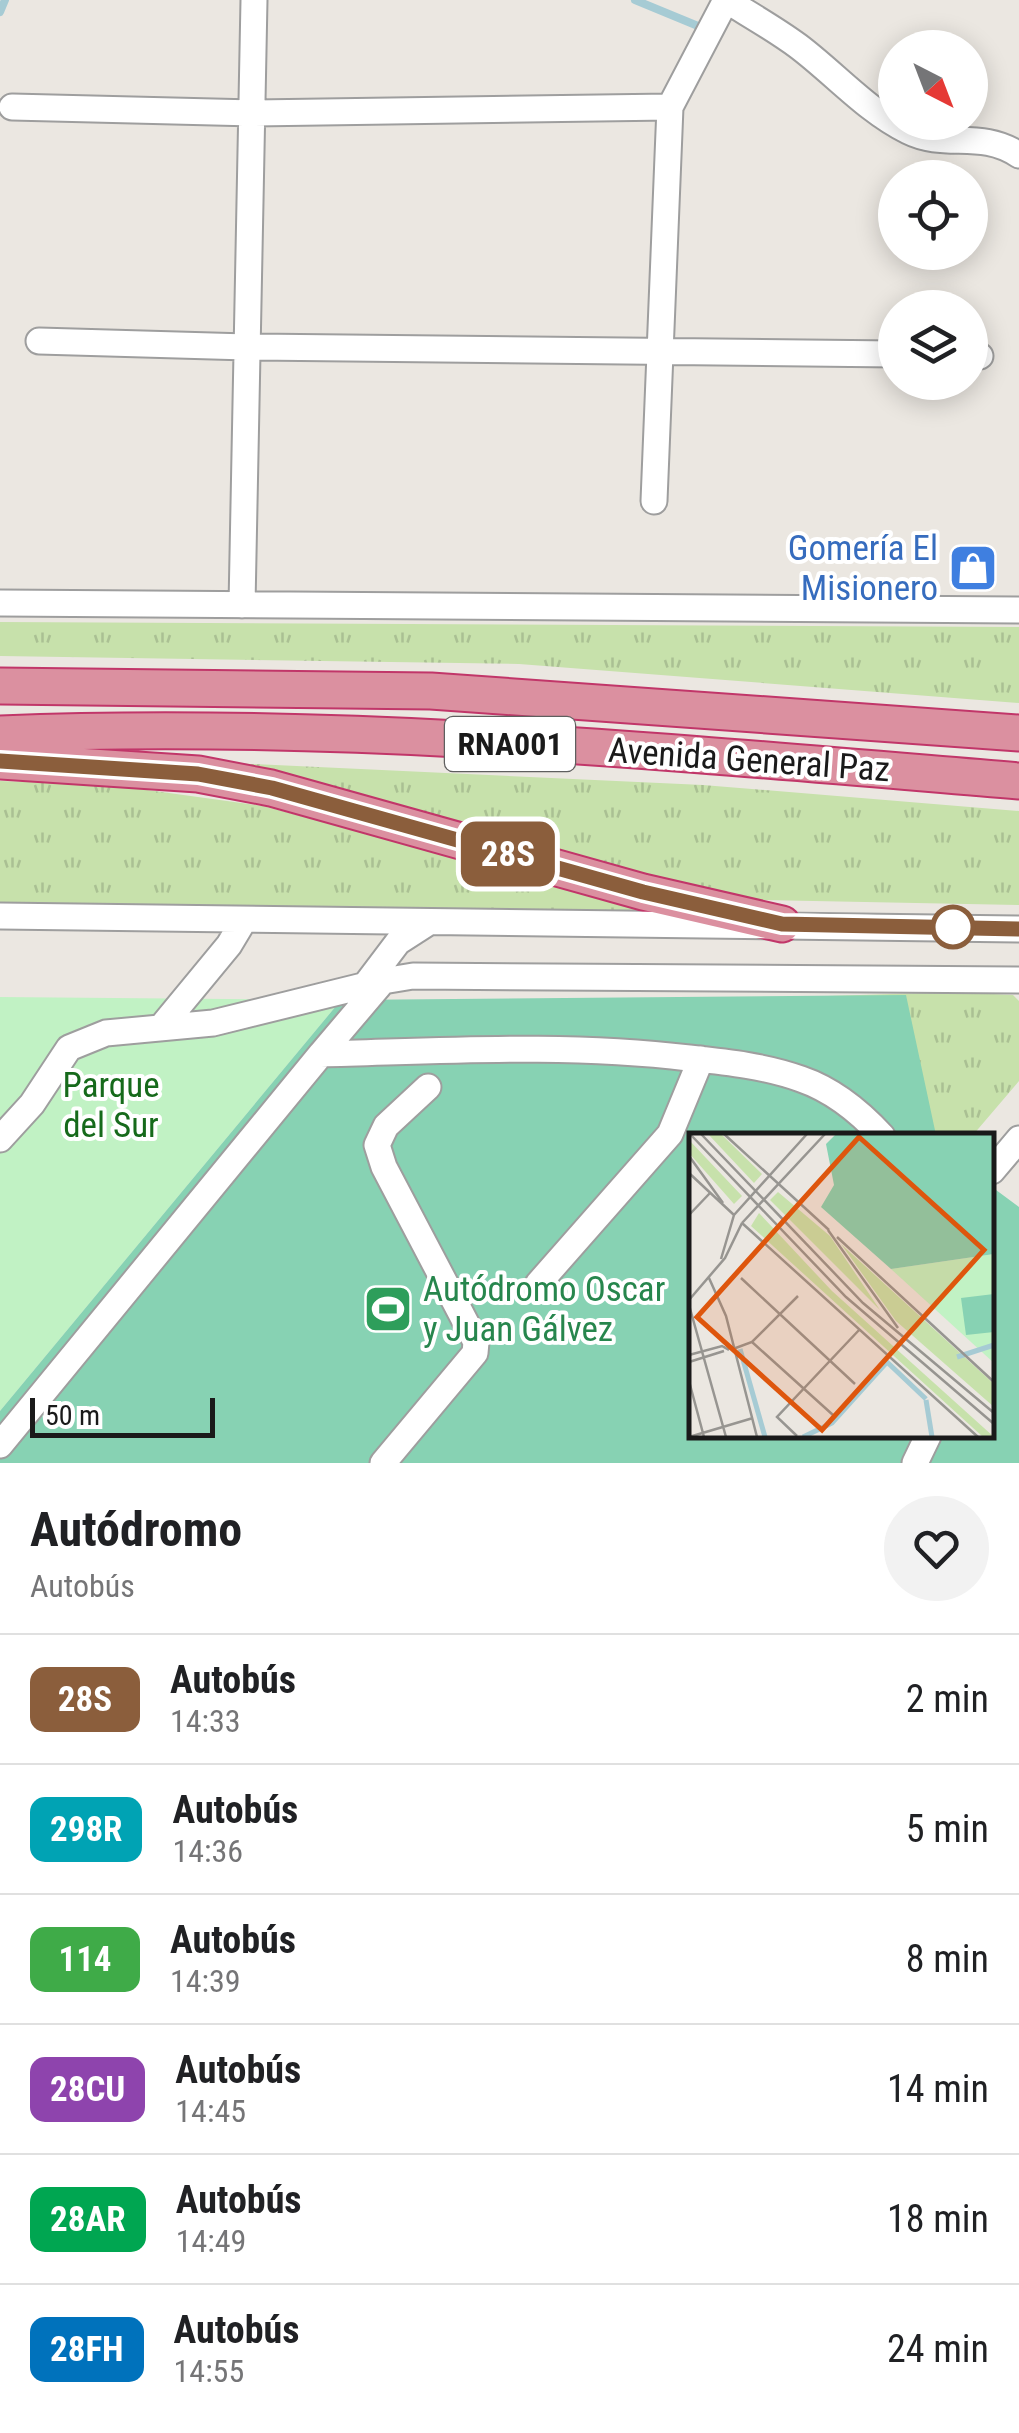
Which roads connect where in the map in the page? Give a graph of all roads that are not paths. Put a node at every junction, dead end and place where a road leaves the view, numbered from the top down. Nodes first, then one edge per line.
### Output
1 (254, 0) edge
2 (726, 0) edge
3 (12, 107) dead end
4 (670, 107) junction
5 (254, 113) junction
6 (1019, 155) edge
7 (39, 340) dead end
8 (247, 348) junction
9 (663, 350) junction
10 (878, 354) edge
11 (654, 501) dead end
12 (0, 603) edge
13 (242, 605) junction
14 (1019, 610) edge
15 (0, 686) edge
16 (1019, 733) edge
17 (0, 734) edge
18 (0, 761) edge
19 (1019, 780) edge
20 (0, 916) edge
21 (244, 920) junction
22 (427, 923) junction
23 (782, 924) junction
24 (1019, 929) edge
25 (1019, 980) edge
26 (375, 982) junction
27 (163, 1025) junction
28 (322, 1054) junction
29 (702, 1059) junction
30 (428, 1087) dead end
31 (879, 1133) edge
32 (0, 1139) edge
33 (1019, 1139) edge
34 (994, 1169) edge
35 (538, 1284) dead end
36 (927, 1438) edge
37 (0, 1445) edge
38 (383, 1463) edge
39 (915, 1463) edge

1 - 5 street
2 - 4 street
2 - 6 street
3 - 5 street
4 - 5 street
4 - 9 street
5 - 8 street
7 - 8 street
8 - 9 street
8 - 13 street
9 - 10 street
9 - 11 street
12 - 13 street
13 - 14 street
15 - 16 highway, Avenida General Paz / RNA001
17 - 19 highway, Avenida General Paz / RNA001
18 - 23 highway
20 - 21 street
21 - 22 street
21 - 27 street
22 - 23 street
22 - 26 street
23 - 24 street
25 - 26 street
26 - 27 street
26 - 28 street
27 - 32 street
28 - 29 street
28 - 37 street
29 - 31 street
29 - 35 street
30 - 38 street
33 - 34 street
36 - 39 street

